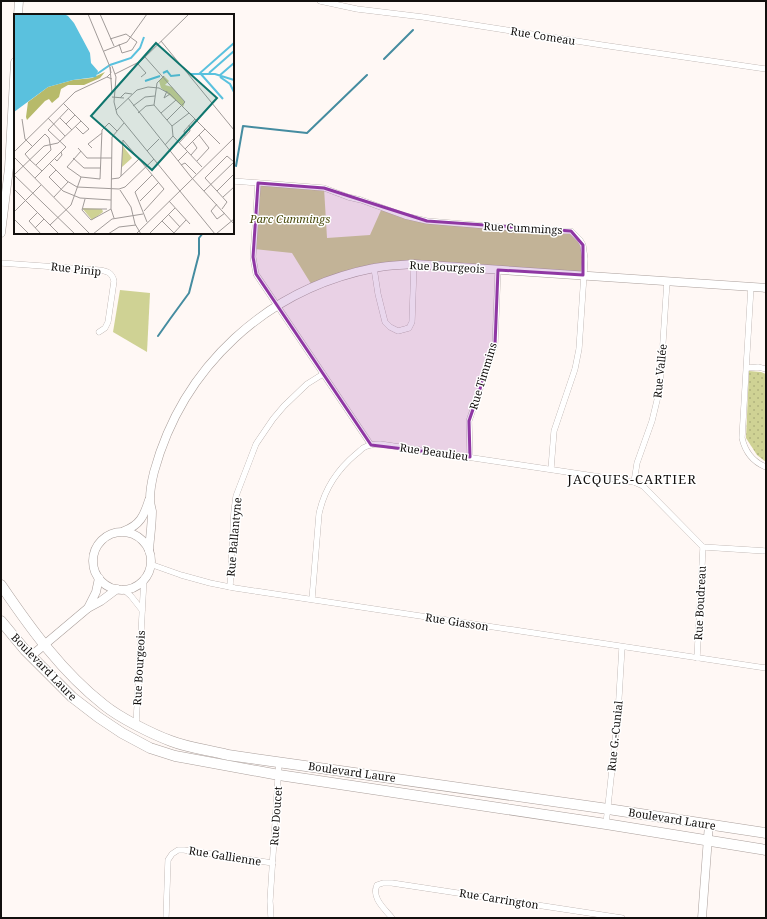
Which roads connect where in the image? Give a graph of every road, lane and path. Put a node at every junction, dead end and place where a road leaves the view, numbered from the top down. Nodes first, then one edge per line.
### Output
1 (18, 1) edge
2 (320, 1) edge
3 (18, 14) edge
4 (766, 69) edge
5 (14, 97) edge
6 (12, 168) edge
7 (234, 181) edge
8 (258, 183) junction
9 (1, 233) edge
10 (1, 263) edge
11 (414, 264) junction
12 (374, 268) junction
13 (498, 270) junction
14 (583, 275) junction
15 (667, 281) junction
16 (751, 286) junction
17 (766, 288) edge
18 (276, 305) junction
19 (99, 332) dead end
20 (747, 368) junction
21 (766, 369) edge
22 (323, 374) junction
23 (370, 445) junction
24 (470, 457) junction
25 (766, 467) edge
26 (551, 469) junction
27 (634, 482) junction
28 (150, 498) junction
29 (121, 532) junction
30 (703, 547) junction
31 (149, 550) junction
32 (766, 551) edge
33 (150, 564) junction
34 (99, 578) junction
35 (144, 578) junction
36 (1, 585) edge
37 (230, 587) junction
38 (120, 589) junction
39 (312, 600) junction
40 (88, 608) junction
41 (142, 611) junction
42 (1, 621) edge
43 (44, 645) junction
44 (622, 647) junction
45 (31, 656) junction
46 (697, 658) junction
47 (766, 668) edge
48 (136, 725) junction
49 (279, 762) junction
50 (279, 775) junction
51 (608, 809) junction
52 (606, 824) junction
53 (709, 824) junction
54 (766, 833) edge
55 (707, 842) junction
56 (766, 850) edge
57 (273, 863) junction
58 (606, 917) edge
59 (166, 918) edge
60 (271, 918) edge
61 (392, 918) edge
62 (622, 918) edge
63 (702, 918) edge

1 - 3 street
2 - 4 street, Rue Comeau
5 - 6 street
6 - 9 street
7 - 8 street, Rue Cummings
8 - 14 street, Rue Cummings
8 - 18 street
10 - 19 street, Rue Pinip
11 - 12 street, Rue Bourgeois
11 - 12 street
11 - 13 street, Rue Bourgeois
12 - 18 street, Rue Bourgeois
13 - 14 street, Rue Bourgeois
13 - 24 street, Rue Timmins
14 - 15 street, Rue Bourgeois
14 - 26 street, Rue Cummings
15 - 16 street, Rue Bourgeois
15 - 27 street, Rue Vallée
16 - 17 street, Rue Bourgeois
16 - 20 street
18 - 22 street
18 - 28 street, Rue Bourgeois
20 - 21 street
20 - 25 street
22 - 23 street
22 - 37 street, Rue Ballantyne
23 - 24 street, Rue Beaulieu
23 - 39 street
24 - 26 street, Rue Beaulieu
26 - 27 street, Rue Beaulieu
27 - 30 street, Rue Beaulieu
28 - 29 street, Rue Bourgeois
28 - 31 street, Rue Bourgeois
29 - 31 street
29 - 34 street
30 - 32 street
30 - 46 street, Rue Boudreau
31 - 33 street
33 - 35 street
33 - 37 street, Rue Giasson
34 - 38 street
34 - 40 street
35 - 38 street
35 - 41 street, Rue Bourgeois
36 - 43 highway, Boulevard Laure
37 - 39 street, Rue Giasson
38 - 40 street
38 - 41 street
39 - 44 street, Rue Giasson
40 - 43 street
41 - 48 street, Rue Bourgeois
42 - 45 highway, Boulevard Laure
43 - 45 street
43 - 48 highway, Boulevard Laure
44 - 46 street, Rue Giasson
44 - 51 street, Rue G.-Cunial
45 - 50 highway, Boulevard Laure
46 - 47 street, Rue Giasson
48 - 49 highway, Boulevard Laure
49 - 50 street, Rue Doucet
49 - 51 highway, Boulevard Laure
50 - 52 highway, Boulevard Laure
50 - 57 street, Rue Doucet
51 - 52 street, Rue G.-Cunial
51 - 53 highway, Boulevard Laure
52 - 55 highway, Boulevard Laure
53 - 54 highway, Boulevard Laure
53 - 55 street
55 - 56 highway, Boulevard Laure
55 - 63 street
57 - 59 street, Rue Gallienne
57 - 60 street, Rue Doucet
58 - 61 street, Rue Carrington
58 - 62 street, Rue Carrington

